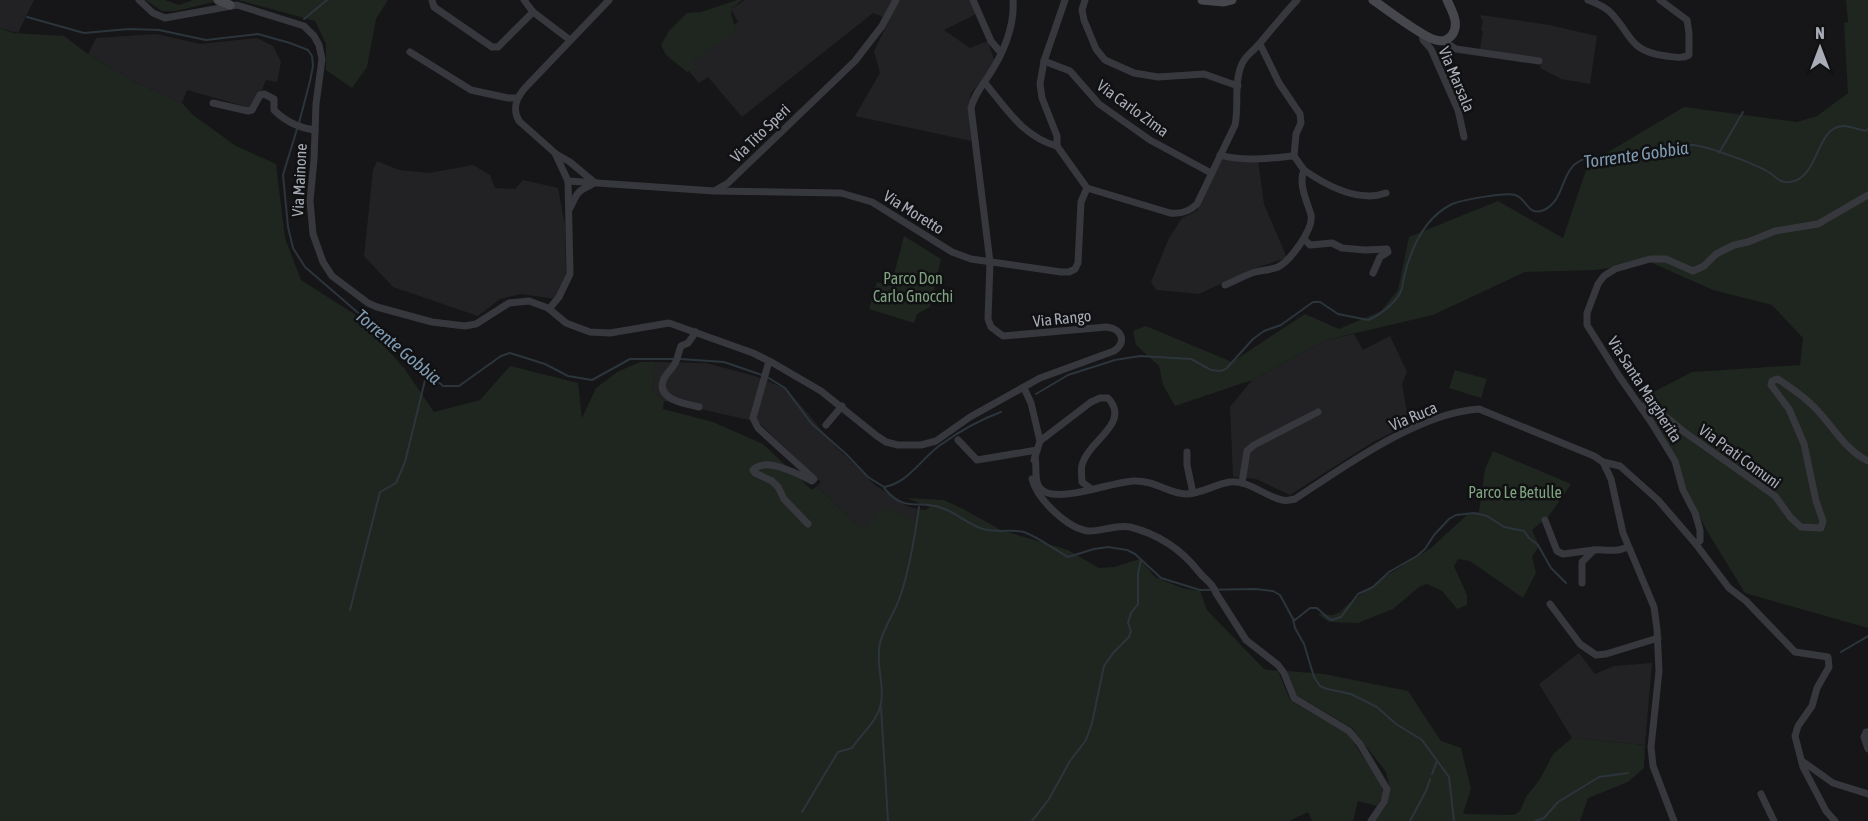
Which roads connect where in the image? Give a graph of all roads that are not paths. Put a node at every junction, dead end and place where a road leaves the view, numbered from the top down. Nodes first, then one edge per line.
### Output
1 (139, 0) edge
2 (218, 0) edge
3 (432, 0) edge
4 (524, 0) edge
5 (609, 0) edge
6 (896, 0) edge
7 (973, 0) edge
8 (1013, 0) edge
9 (1065, 0) edge
10 (1085, 0) edge
11 (1202, 0) edge
12 (1232, 0) edge
13 (1297, 0) edge
14 (1373, 0) edge
15 (1447, 0) edge
16 (1588, 0) edge
17 (1660, 0) edge
18 (230, 5) junction
19 (533, 12) junction
20 (1422, 33) junction
21 (570, 40) junction
22 (1443, 40) junction
23 (1260, 44) junction
24 (410, 52) dead end
25 (1001, 53) junction
26 (1044, 61) junction
27 (1539, 61) dead end
28 (985, 83) junction
29 (1238, 86) junction
30 (517, 98) junction
31 (213, 103) dead end
32 (315, 130) junction
33 (1464, 137) dead end
34 (1057, 146) junction
35 (555, 153) junction
36 (1220, 155) junction
37 (1294, 156) junction
38 (1304, 170) junction
39 (1211, 173) junction
40 (568, 181) junction
41 (595, 183) junction
42 (1087, 188) junction
43 (714, 191) junction
44 (1386, 193) dead end
45 (1868, 195) edge
46 (568, 211) junction
47 (1304, 238) junction
48 (990, 262) junction
49 (1373, 273) dead end
50 (1225, 285) dead end
51 (549, 309) junction
52 (696, 332) junction
53 (768, 363) junction
54 (1024, 388) junction
55 (842, 406) junction
56 (699, 407) dead end
57 (1642, 409) junction
58 (1318, 412) dead end
59 (826, 425) dead end
60 (958, 440) dead end
61 (1040, 441) junction
62 (1187, 452) dead end
63 (1036, 453) junction
64 (1868, 461) edge
65 (1603, 462) junction
66 (1242, 483) junction
67 (1090, 488) junction
68 (1193, 493) junction
69 (1545, 520) dead end
70 (808, 524) dead end
71 (1695, 543) junction
72 (1628, 547) junction
73 (1594, 550) junction
74 (1582, 583) dead end
75 (1550, 604) dead end
76 (1658, 638) junction
77 (1868, 732) edge
78 (1868, 749) edge
79 (1802, 761) junction
80 (1761, 794) dead end
81 (1868, 794) edge
82 (1371, 821) edge
83 (1674, 821) edge
84 (1774, 821) edge
85 (1835, 821) edge

1 - 18 street, Via Mainone
2 - 18 main road
3 - 19 street
4 - 19 street
5 - 21 street
6 - 43 street, Via Tito Speri
7 - 25 street
8 - 25 street, Via Rango
9 - 26 street
10 - 29 street
11 - 12 main road
13 - 23 street
14 - 20 main road
15 - 22 main road
16 - 17 street
18 - 32 street, Via Mainone
19 - 21 street
20 - 22 main road
20 - 33 street, Via Marsala
21 - 30 street
22 - 27 street
23 - 29 street
23 - 37 street
24 - 30 street
25 - 28 street, Via Rango
26 - 34 street
26 - 39 street, Via Carlo Zima
28 - 34 street
28 - 48 street, Via Rango
29 - 36 street
30 - 35 street
31 - 32 street
32 - 51 street, Via Mainone
34 - 42 street
35 - 40 street
35 - 41 street
36 - 37 street
36 - 39 street
37 - 38 street
38 - 44 street
38 - 47 street
39 - 42 street
40 - 41 street
40 - 46 street
41 - 43 street
41 - 46 street
42 - 48 street
43 - 48 street, Via Moretto
45 - 57 street, Via Santa Margherita
46 - 51 street
47 - 49 street
47 - 50 street
48 - 54 street, Via Rango
51 - 52 street, Via Mainone
52 - 53 street
52 - 56 street
53 - 55 street
53 - 70 street
54 - 55 street
54 - 61 street
55 - 59 street
57 - 64 street, Via Prati Comuni
57 - 71 street, Via Santa Margherita
58 - 66 street
60 - 63 street
61 - 63 street
61 - 67 street
62 - 68 street
63 - 67 street
63 - 82 street
65 - 66 street, Via Ruca
65 - 71 street, Via Ruca
65 - 72 street
66 - 68 street
67 - 68 street
69 - 73 street
71 - 79 street
72 - 73 street
72 - 76 street
73 - 74 street
75 - 76 street
76 - 83 street
77 - 78 street
79 - 81 street
79 - 85 street
80 - 84 street

